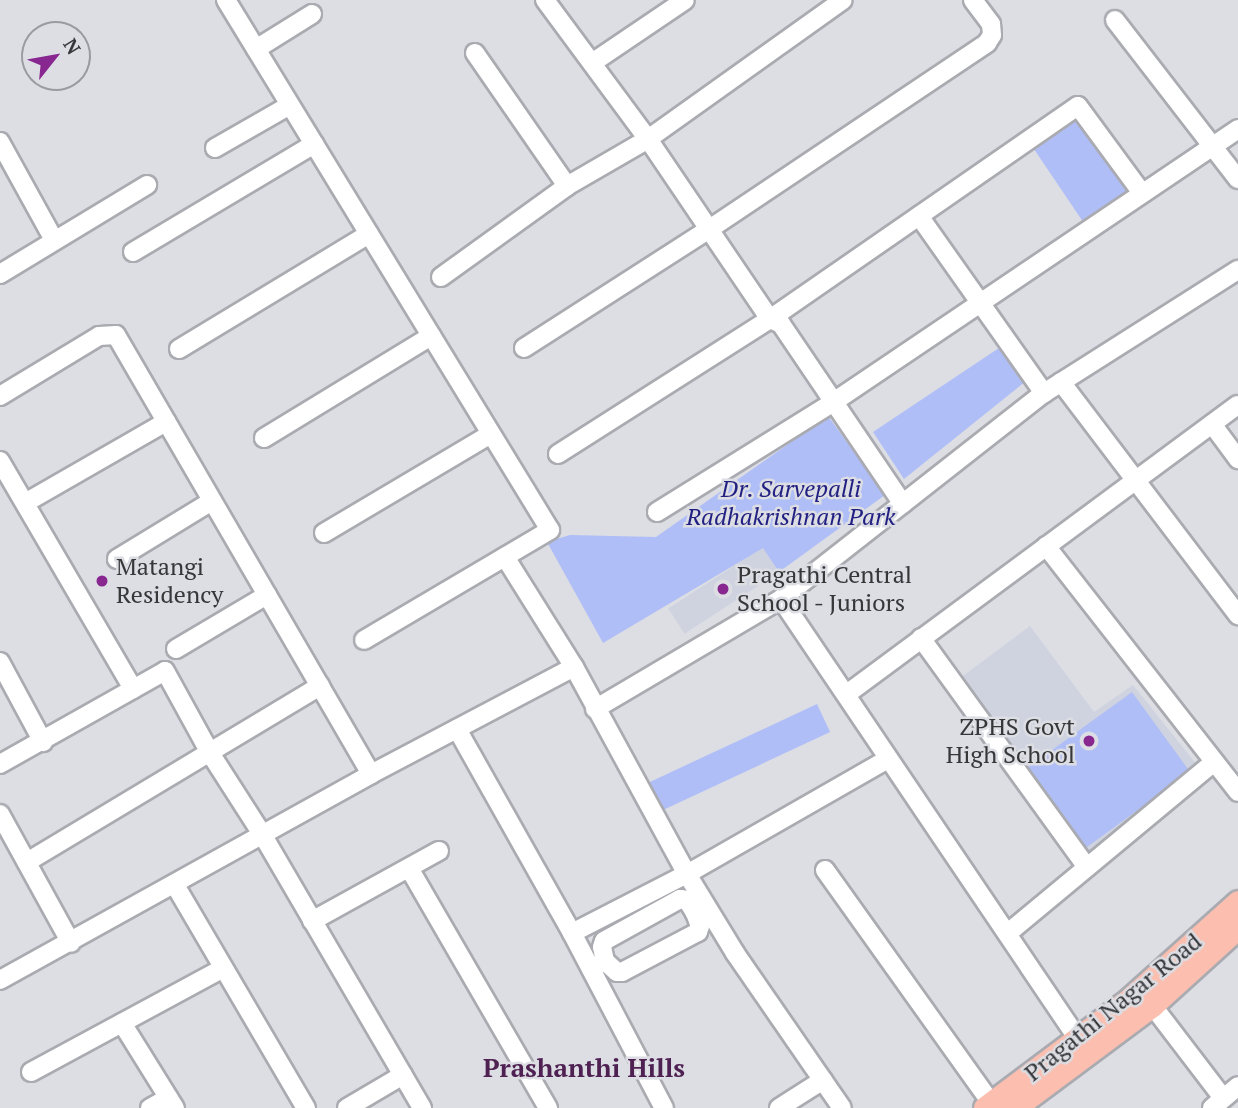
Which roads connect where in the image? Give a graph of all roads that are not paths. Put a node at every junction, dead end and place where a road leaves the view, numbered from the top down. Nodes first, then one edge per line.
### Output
1 (226, 0) edge
2 (545, 0) edge
3 (685, 0) edge
4 (843, 0) edge
5 (973, 0) edge
6 (312, 14) dead end
7 (1115, 20) dead end
8 (256, 49) junction
9 (475, 53) dead end
10 (592, 63) junction
11 (290, 105) junction
12 (1238, 129) edge
13 (648, 139) junction
14 (0, 142) edge
15 (314, 144) junction
16 (1213, 146) junction
17 (215, 148) dead end
18 (6, 167) edge
19 (1238, 179) edge
20 (147, 185) dead end
21 (567, 186) junction
22 (1142, 193) junction
23 (919, 216) junction
24 (708, 230) junction
25 (369, 234) junction
26 (54, 240) junction
27 (133, 252) dead end
28 (1238, 271) edge
29 (0, 274) edge
30 (441, 277) dead end
31 (982, 304) junction
32 (769, 319) junction
33 (431, 336) junction
34 (524, 348) dead end
35 (179, 349) dead end
36 (1062, 382) junction
37 (1044, 393) junction
38 (0, 397) edge
39 (832, 403) junction
40 (1238, 405) edge
41 (166, 422) junction
42 (1212, 424) junction
43 (491, 435) junction
44 (264, 438) dead end
45 (558, 454) dead end
46 (1238, 459) edge
47 (0, 461) edge
48 (1136, 480) junction
49 (212, 501) junction
50 (25, 503) junction
51 (903, 504) junction
52 (657, 512) dead end
53 (324, 533) dead end
54 (1046, 546) junction
55 (505, 557) junction
56 (117, 559) dead end
57 (267, 595) junction
58 (781, 599) junction
59 (1238, 615) edge
60 (921, 638) junction
61 (365, 640) dead end
62 (176, 649) dead end
63 (0, 662) edge
64 (574, 667) junction
65 (320, 686) junction
66 (132, 689) junction
67 (848, 694) junction
68 (595, 709) junction
69 (457, 729) junction
70 (43, 742) junction
71 (210, 753) junction
72 (888, 759) junction
73 (1214, 762) junction
74 (0, 764) edge
75 (371, 774) junction
76 (1238, 792) edge
77 (0, 814) edge
78 (262, 834) junction
79 (439, 851) dead end
80 (27, 862) junction
81 (1087, 867) junction
82 (409, 868) junction
83 (825, 870) dead end
84 (687, 874) junction
85 (175, 885) junction
86 (1238, 902) edge
87 (701, 910) junction
88 (312, 921) junction
89 (1238, 927) edge
90 (572, 933) junction
91 (1008, 933) junction
92 (71, 943) junction
93 (598, 965) junction
94 (223, 968) junction
95 (0, 980) edge
96 (1152, 1005) junction
97 (122, 1023) junction
98 (1078, 1039) junction
99 (31, 1072) dead end
100 (403, 1075) junction
101 (823, 1080) junction
102 (1238, 1086) edge
103 (171, 1103) edge
104 (1218, 1103) edge
105 (988, 1106) edge
106 (150, 1108) edge
107 (306, 1108) edge
108 (347, 1108) edge
109 (422, 1108) edge
110 (548, 1108) edge
111 (664, 1108) edge
112 (779, 1108) edge
113 (842, 1108) edge
114 (1014, 1108) edge

1 - 8 street
2 - 10 street
3 - 10 street
4 - 13 street
5 - 24 street
6 - 8 street
7 - 16 street
8 - 11 street
9 - 21 street
10 - 13 street
11 - 15 street
11 - 17 street
12 - 16 street
13 - 21 street
13 - 24 street
14 - 18 street
15 - 25 street
15 - 27 street
16 - 19 street
16 - 22 street
18 - 26 street
20 - 26 street
21 - 30 street
22 - 23 street
22 - 31 street
23 - 31 street
23 - 32 street
24 - 32 street
24 - 34 street
25 - 33 street
25 - 35 street
26 - 29 street
28 - 36 street
31 - 37 street
31 - 39 street
32 - 39 street
32 - 45 street
33 - 43 street
33 - 44 street
36 - 37 street
36 - 48 street
37 - 51 street
38 - 41 street
39 - 51 street
39 - 52 street
40 - 42 street
41 - 49 street
41 - 50 street
42 - 46 street
42 - 48 street
43 - 53 street
43 - 55 street
47 - 50 street
48 - 54 street
48 - 59 street
49 - 56 street
49 - 57 street
50 - 66 street
51 - 58 street
54 - 60 street
54 - 73 street
55 - 61 street
55 - 64 street
57 - 62 street
57 - 65 street
58 - 67 street
58 - 68 street
60 - 67 street
60 - 81 street
63 - 70 street
64 - 68 street
64 - 69 street
65 - 71 street
65 - 75 street
66 - 70 street
66 - 71 street
67 - 72 street
68 - 84 street
69 - 75 street
69 - 90 street
70 - 74 street
71 - 78 street
71 - 80 street
72 - 84 street
72 - 91 street
73 - 76 street
73 - 81 street
75 - 78 street
77 - 80 street
78 - 85 street
78 - 88 street
79 - 82 street
80 - 92 street
81 - 91 street
82 - 88 street
82 - 110 street
83 - 105 street
84 - 87 street
84 - 90 street
85 - 92 street
85 - 94 street
86 - 98 main road, Pragathi Nagar Road
87 - 93 street
87 - 93 street
87 - 101 street
88 - 100 street
89 - 96 main road, Pragathi Nagar Road
90 - 93 street
91 - 98 street
92 - 95 street
93 - 111 street
94 - 97 street
94 - 107 street
96 - 104 street
96 - 114 main road, Pragathi Nagar Road
97 - 99 street
97 - 103 street
98 - 105 main road, Pragathi Nagar Road
100 - 108 street
100 - 109 street
101 - 112 street
101 - 113 street
102 - 104 street
103 - 106 street

